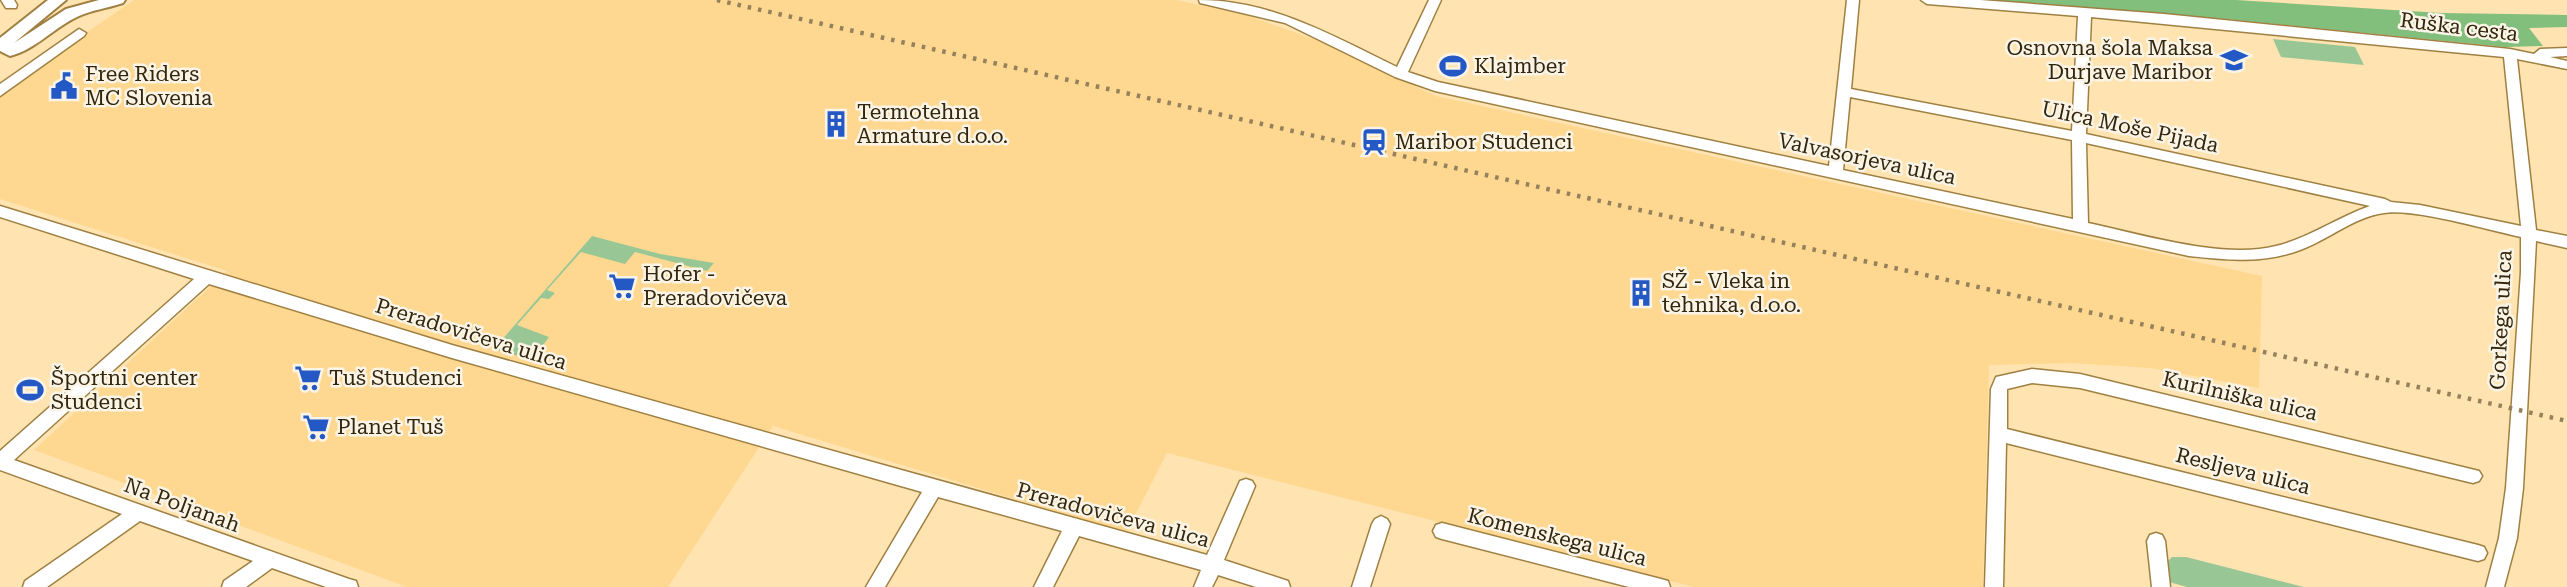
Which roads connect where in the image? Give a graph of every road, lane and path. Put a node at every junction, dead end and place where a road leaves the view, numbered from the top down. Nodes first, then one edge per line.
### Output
1 (37, 0) edge
2 (58, 0) edge
3 (74, 0) edge
4 (117, 0) edge
5 (1205, 0) edge
6 (1435, 0) edge
7 (1853, 0) edge
8 (1927, 0) edge
9 (2085, 12) junction
10 (79, 33) dead end
11 (2, 50) edge
12 (2567, 52) edge
13 (2510, 53) junction
14 (2567, 65) edge
15 (1400, 74) junction
16 (0, 91) edge
17 (1845, 92) junction
18 (2079, 137) junction
19 (1835, 174) junction
20 (2405, 208) junction
21 (0, 211) edge
22 (2081, 226) junction
23 (2528, 233) junction
24 (2567, 242) edge
25 (204, 279) junction
26 (1997, 434) junction
27 (0, 462) edge
28 (2473, 476) dead end
29 (1246, 486) dead end
30 (933, 489) junction
31 (136, 513) junction
32 (1381, 524) dead end
33 (1074, 527) junction
34 (1442, 531) dead end
35 (2156, 541) dead end
36 (2478, 553) dead end
37 (270, 559) junction
38 (1213, 565) junction
39 (32, 587) edge
40 (231, 587) edge
41 (349, 587) edge
42 (875, 587) edge
43 (1042, 587) edge
44 (1203, 587) edge
45 (1281, 587) edge
46 (1361, 587) edge
47 (1661, 587) edge
48 (1994, 587) edge
49 (2161, 587) edge
50 (2495, 587) edge

1 - 11 main road
2 - 11 main road
3 - 11 main road
4 - 11 main road
5 - 15 street, Valvasorjeva ulica
6 - 15 street
7 - 17 street
8 - 9 street, Ruška cesta
9 - 13 street, Ruška cesta
9 - 18 street
10 - 16 street
12 - 13 street
13 - 14 street, Ruška cesta
13 - 23 street, Gorkega ulica
15 - 19 street, Valvasorjeva ulica
17 - 18 street, Ulica Moše Pijada
17 - 19 street
18 - 20 street, Ulica Moše Pijada
18 - 22 street
19 - 22 street, Valvasorjeva ulica
20 - 22 street, Valvasorjeva ulica
20 - 23 street, Valvasorjeva ulica
21 - 25 street, Preradovičeva ulica
23 - 24 street
23 - 50 street, Gorkega ulica
25 - 27 street, Na Poljanah
25 - 30 street, Preradovičeva ulica
26 - 28 street, Kurilniška ulica
26 - 36 street, Resljeva ulica
26 - 48 street
27 - 31 street, Na Poljanah
29 - 38 street
30 - 33 street, Preradovičeva ulica
30 - 42 street
31 - 37 street, Na Poljanah
31 - 39 street
32 - 46 street
33 - 38 street, Preradovičeva ulica
33 - 43 street
34 - 47 street, Komenskega ulica
35 - 49 street
37 - 40 street
37 - 41 street, Na Poljanah
38 - 44 street
38 - 45 street, Preradovičeva ulica

